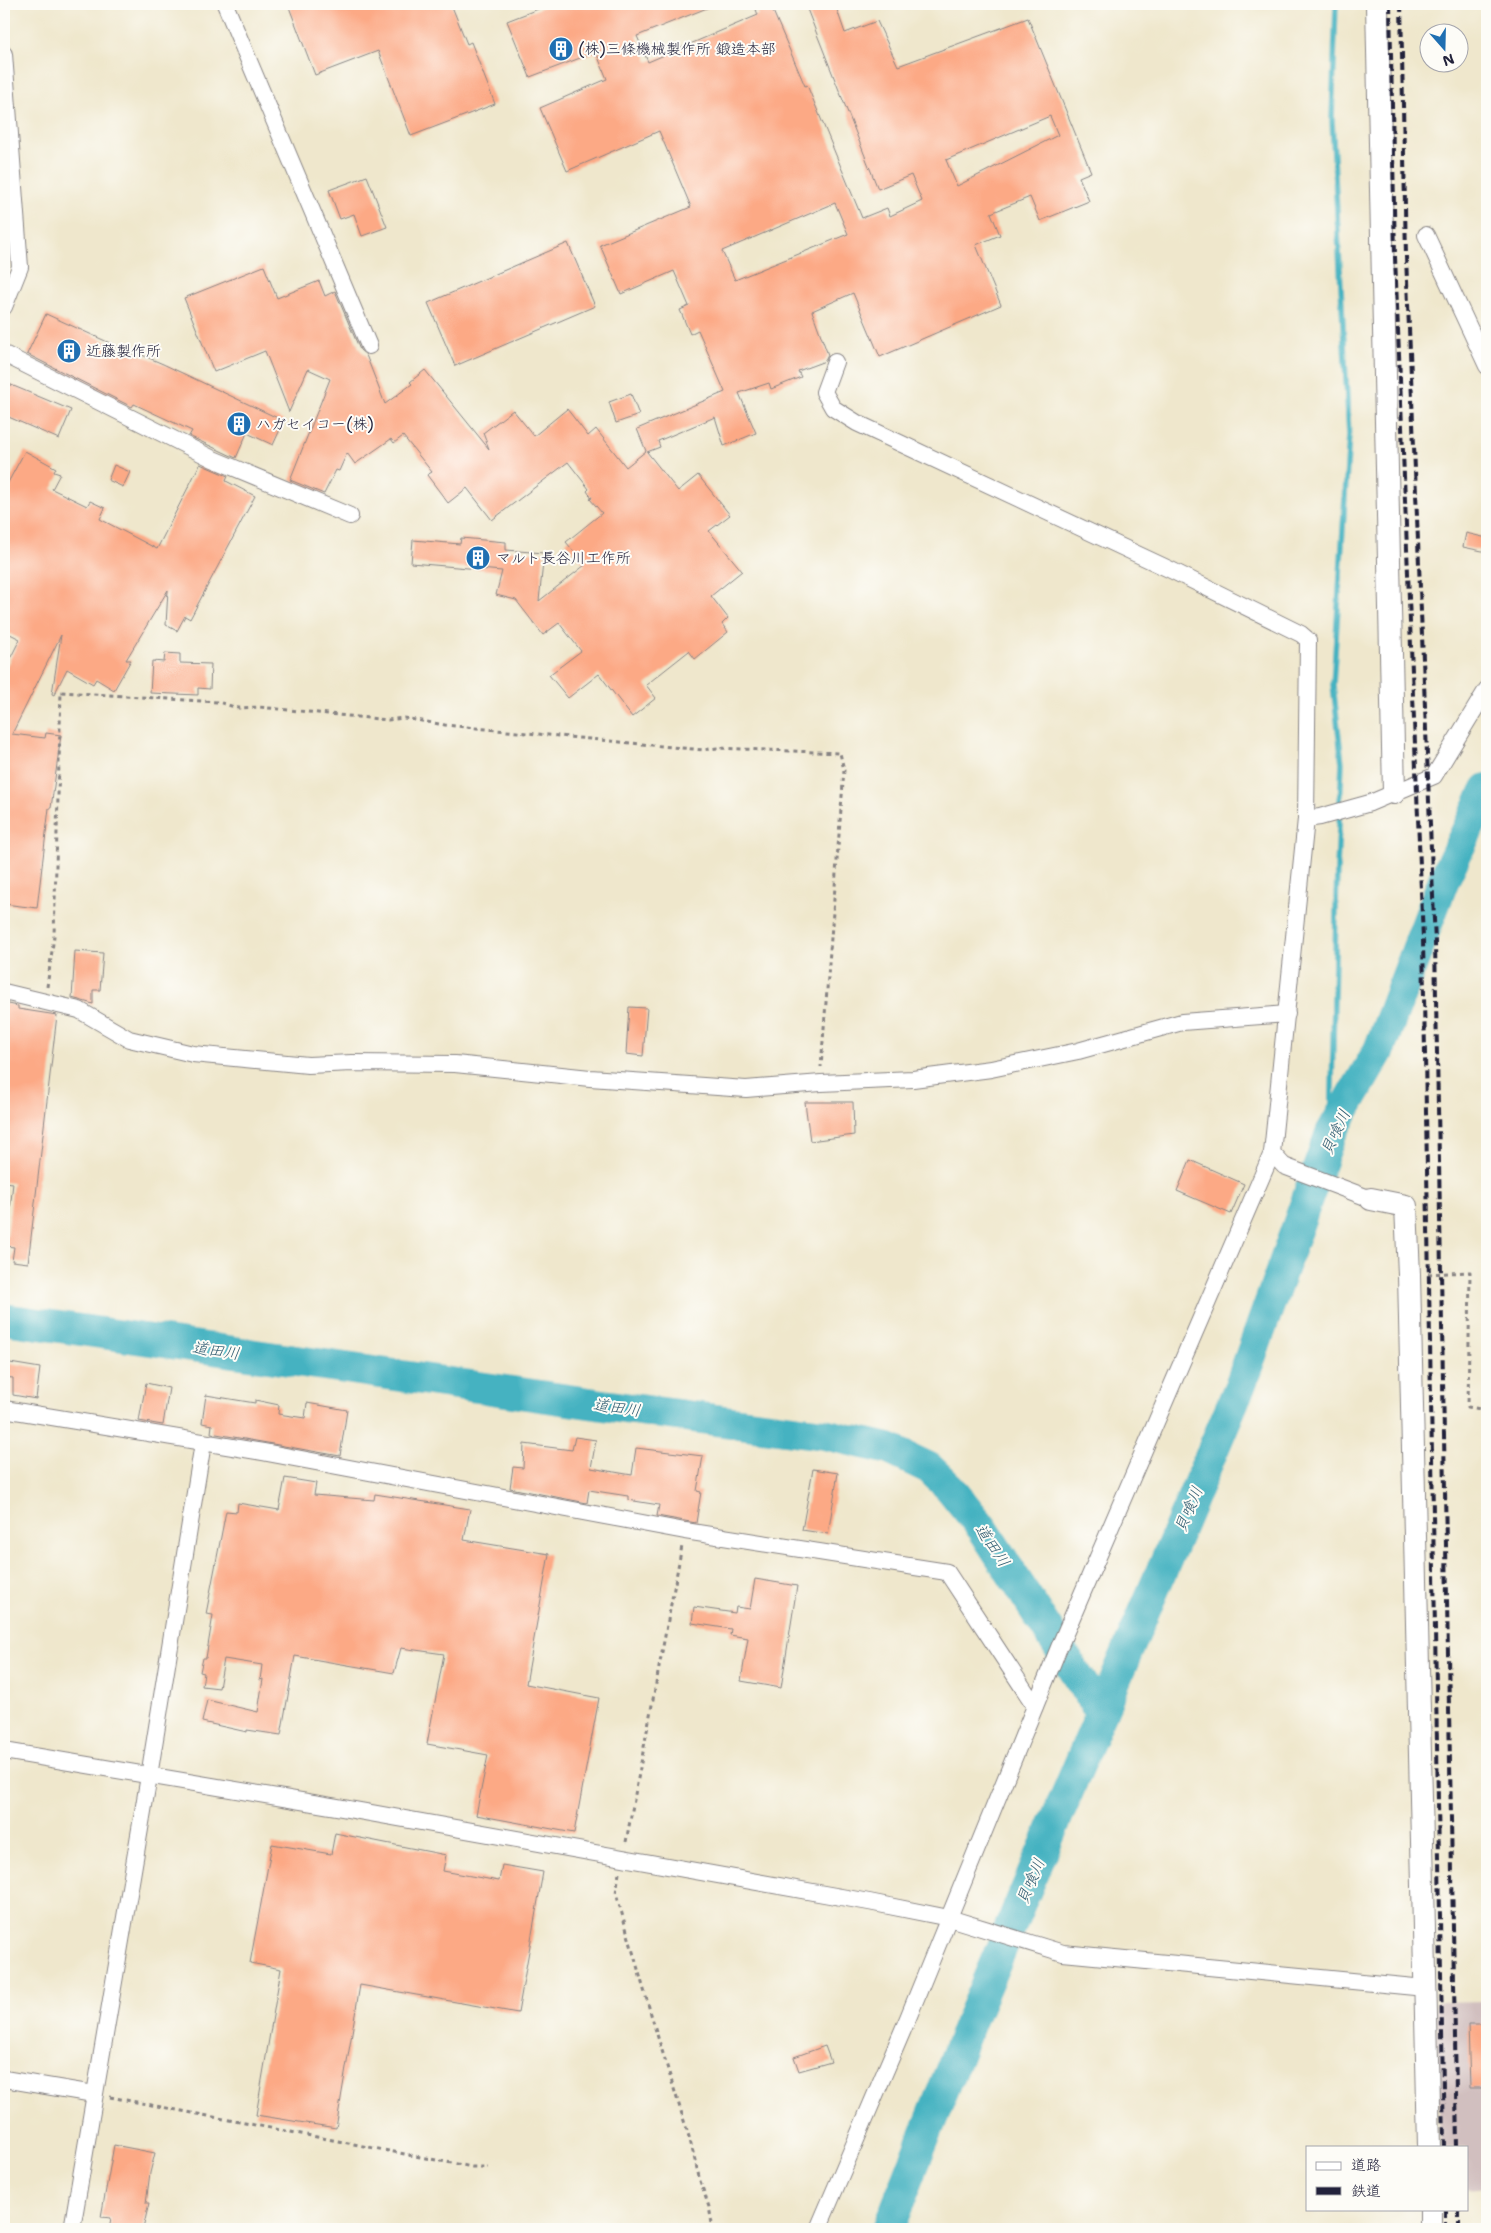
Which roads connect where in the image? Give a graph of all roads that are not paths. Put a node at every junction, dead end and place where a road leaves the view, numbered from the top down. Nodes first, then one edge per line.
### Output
1 (225, 4) edge
2 (1377, 4) edge
3 (4, 54) edge
4 (1426, 235) dead end
5 (4, 307) edge
6 (369, 346) dead end
7 (4, 354) edge
8 (835, 362) dead end
9 (1487, 366) edge
10 (350, 516) dead end
11 (1487, 689) edge
12 (1394, 793) junction
13 (1313, 818) junction
14 (4, 992) edge
15 (1287, 1014) junction
16 (1272, 1153) junction
17 (1371, 1199) joint
18 (4, 1409) edge
19 (203, 1443) junction
20 (1038, 1700) junction
21 (4, 1751) edge
22 (149, 1776) junction
23 (953, 1919) junction
24 (1426, 1988) junction
25 (4, 2079) edge
26 (94, 2094) junction
27 (1429, 2146) edge
28 (1431, 2210) edge
29 (72, 2229) edge
30 (818, 2229) edge
31 (1431, 2229) edge

1 - 6 street
2 - 12 street
3 - 5 street
4 - 9 street
7 - 10 street
8 - 13 street
11 - 12 street
12 - 13 street
13 - 15 street
14 - 15 street
15 - 16 street
16 - 17 street
16 - 20 street
17 - 24 street
18 - 19 street
19 - 20 street
19 - 22 street
20 - 23 street
21 - 22 street
22 - 23 street
22 - 26 street
23 - 24 street
23 - 30 street
24 - 27 street
25 - 26 street
26 - 29 street
28 - 31 street

